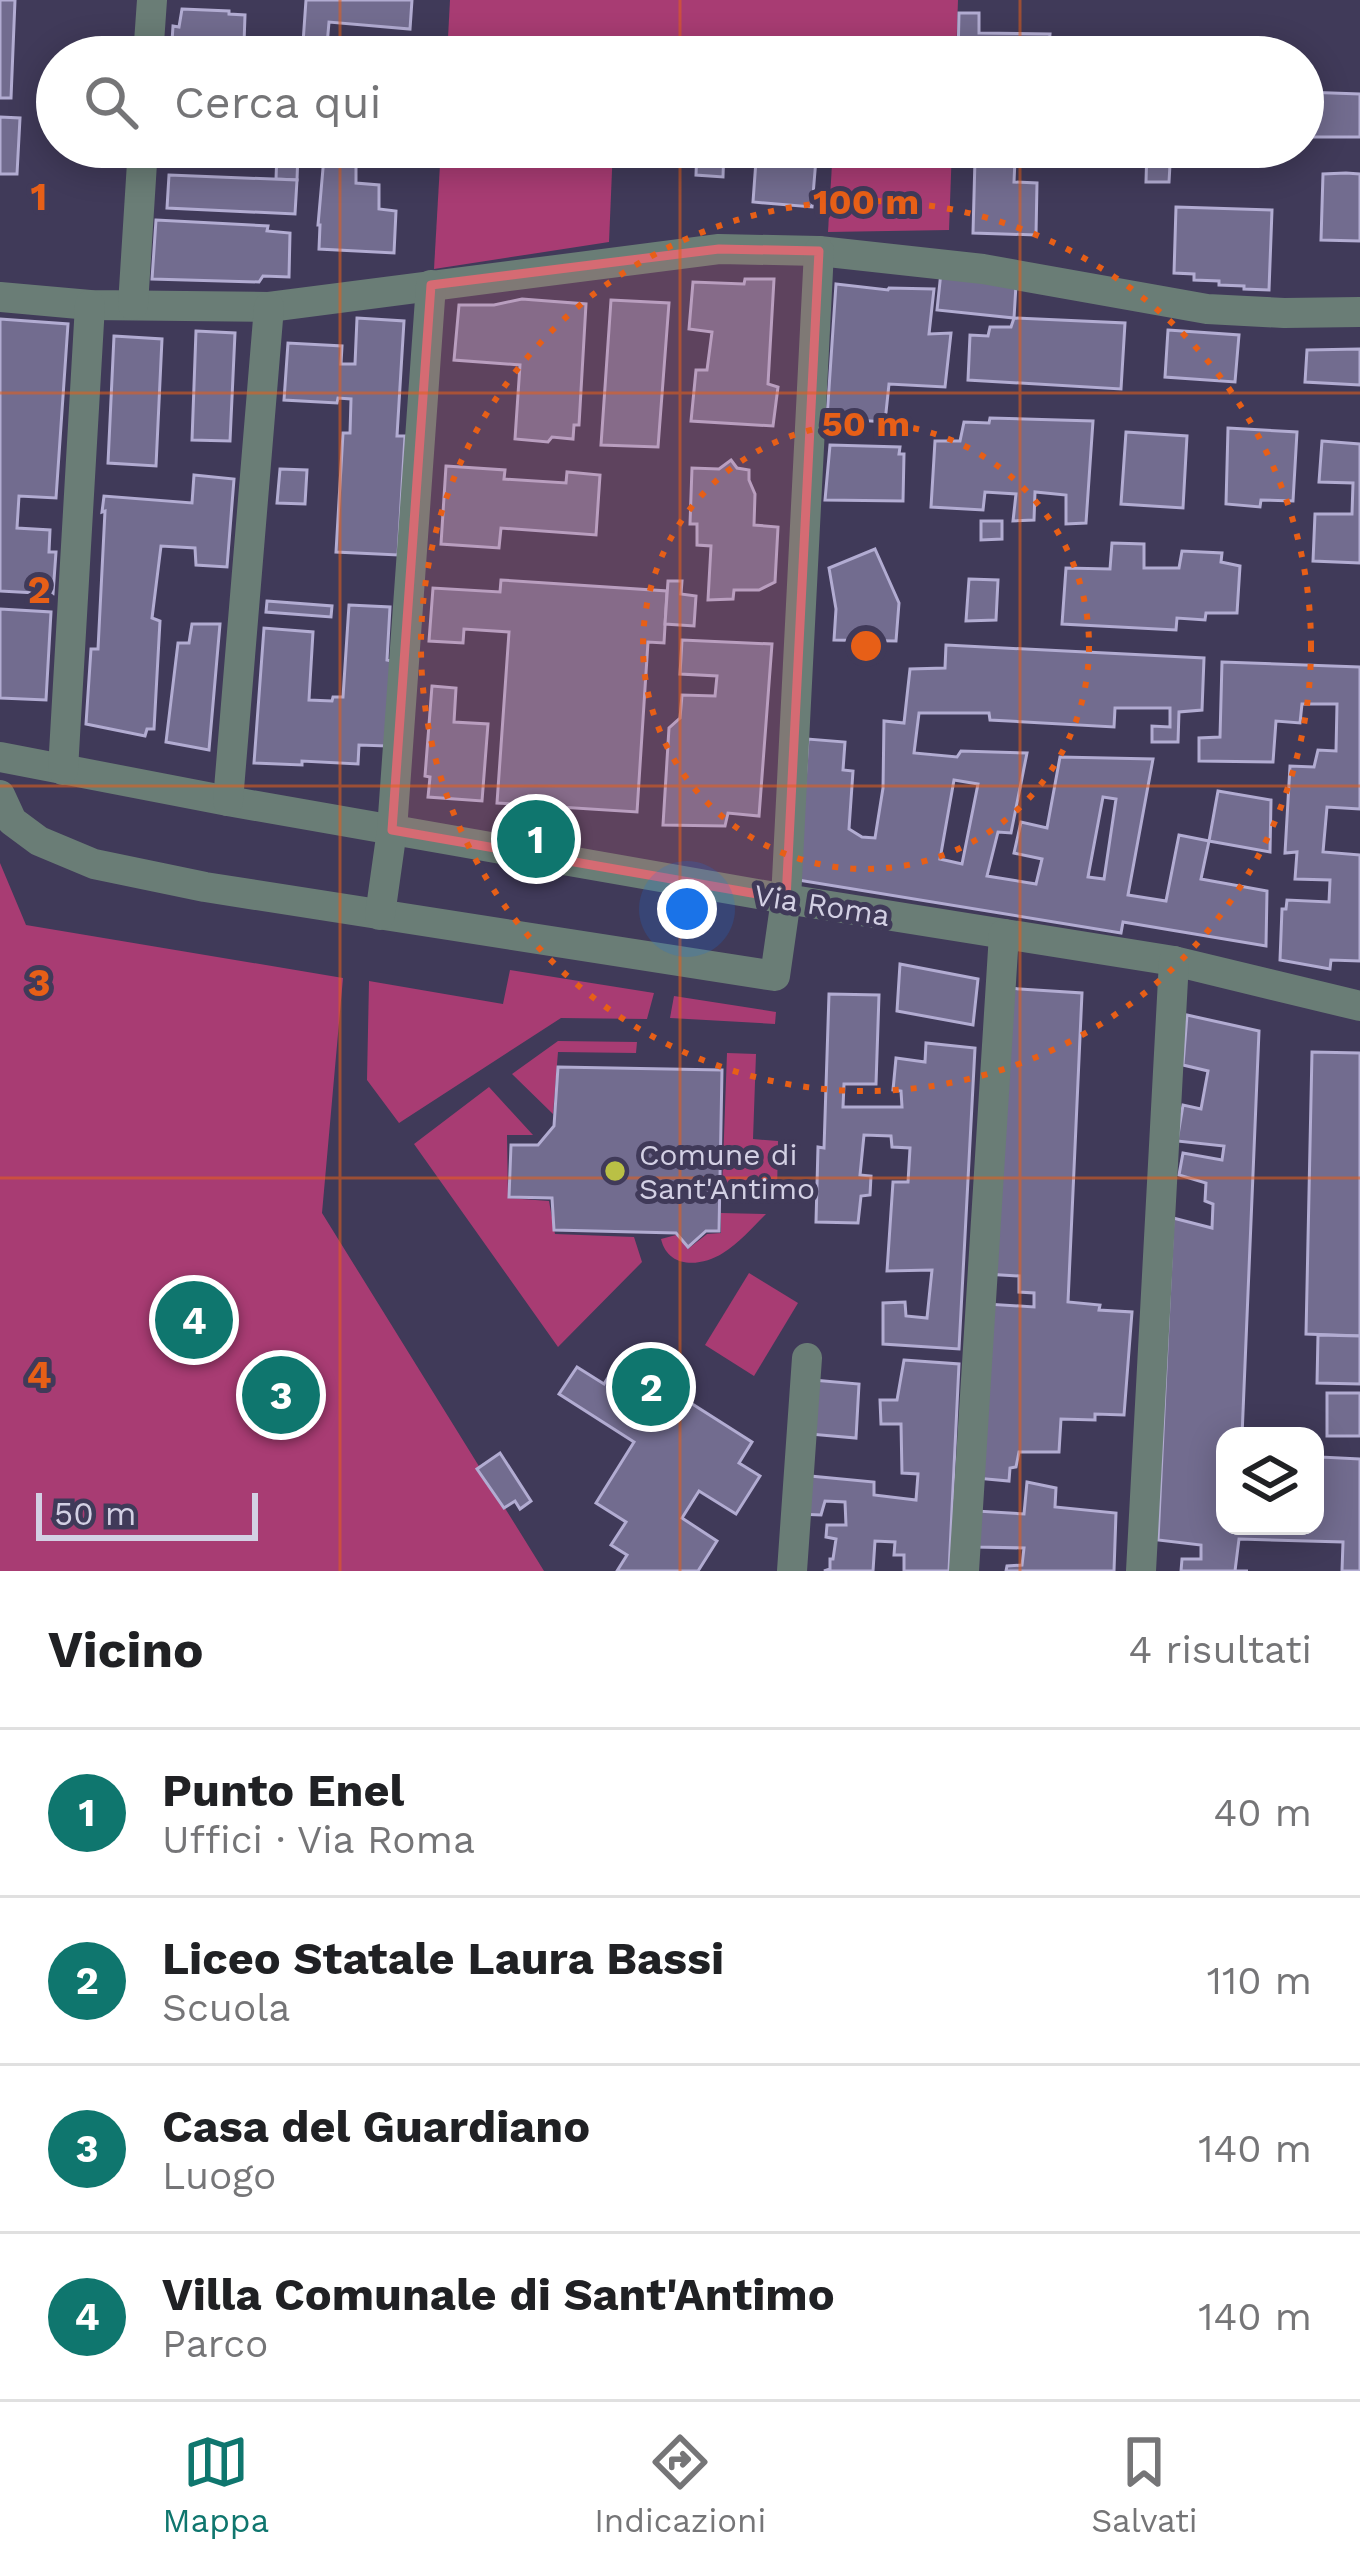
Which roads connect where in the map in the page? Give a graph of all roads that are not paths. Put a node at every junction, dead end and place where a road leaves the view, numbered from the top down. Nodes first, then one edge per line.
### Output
1 (152, 0) edge
2 (149, 36) edge
3 (142, 168) edge
4 (819, 251) junction
5 (431, 285) junction
6 (0, 297) edge
7 (90, 305) junction
8 (134, 305) junction
9 (269, 307) junction
10 (1360, 312) edge
11 (0, 757) edge
12 (63, 770) junction
13 (0, 795) edge
14 (228, 802) junction
15 (392, 830) junction
16 (786, 899) junction
17 (380, 915) junction
18 (1004, 934) junction
19 (1174, 961) junction
20 (1360, 1006) edge
21 (807, 1358) dead end
22 (792, 1571) edge
23 (964, 1571) edge
24 (1141, 1571) edge

1 - 2 street
3 - 8 street
4 - 5 street
4 - 10 street
4 - 16 street
5 - 9 street
5 - 15 street
6 - 7 street
7 - 8 street
7 - 12 street
8 - 9 street
9 - 14 street
11 - 12 street, Via Roma
12 - 14 street, Via Roma
13 - 17 street
14 - 15 street, Via Roma
15 - 16 street, Via Roma
15 - 17 street
16 - 17 street
16 - 18 street, Via Roma
18 - 19 street, Via Roma
18 - 23 street
19 - 20 street, Via Roma
19 - 24 street
21 - 22 street

